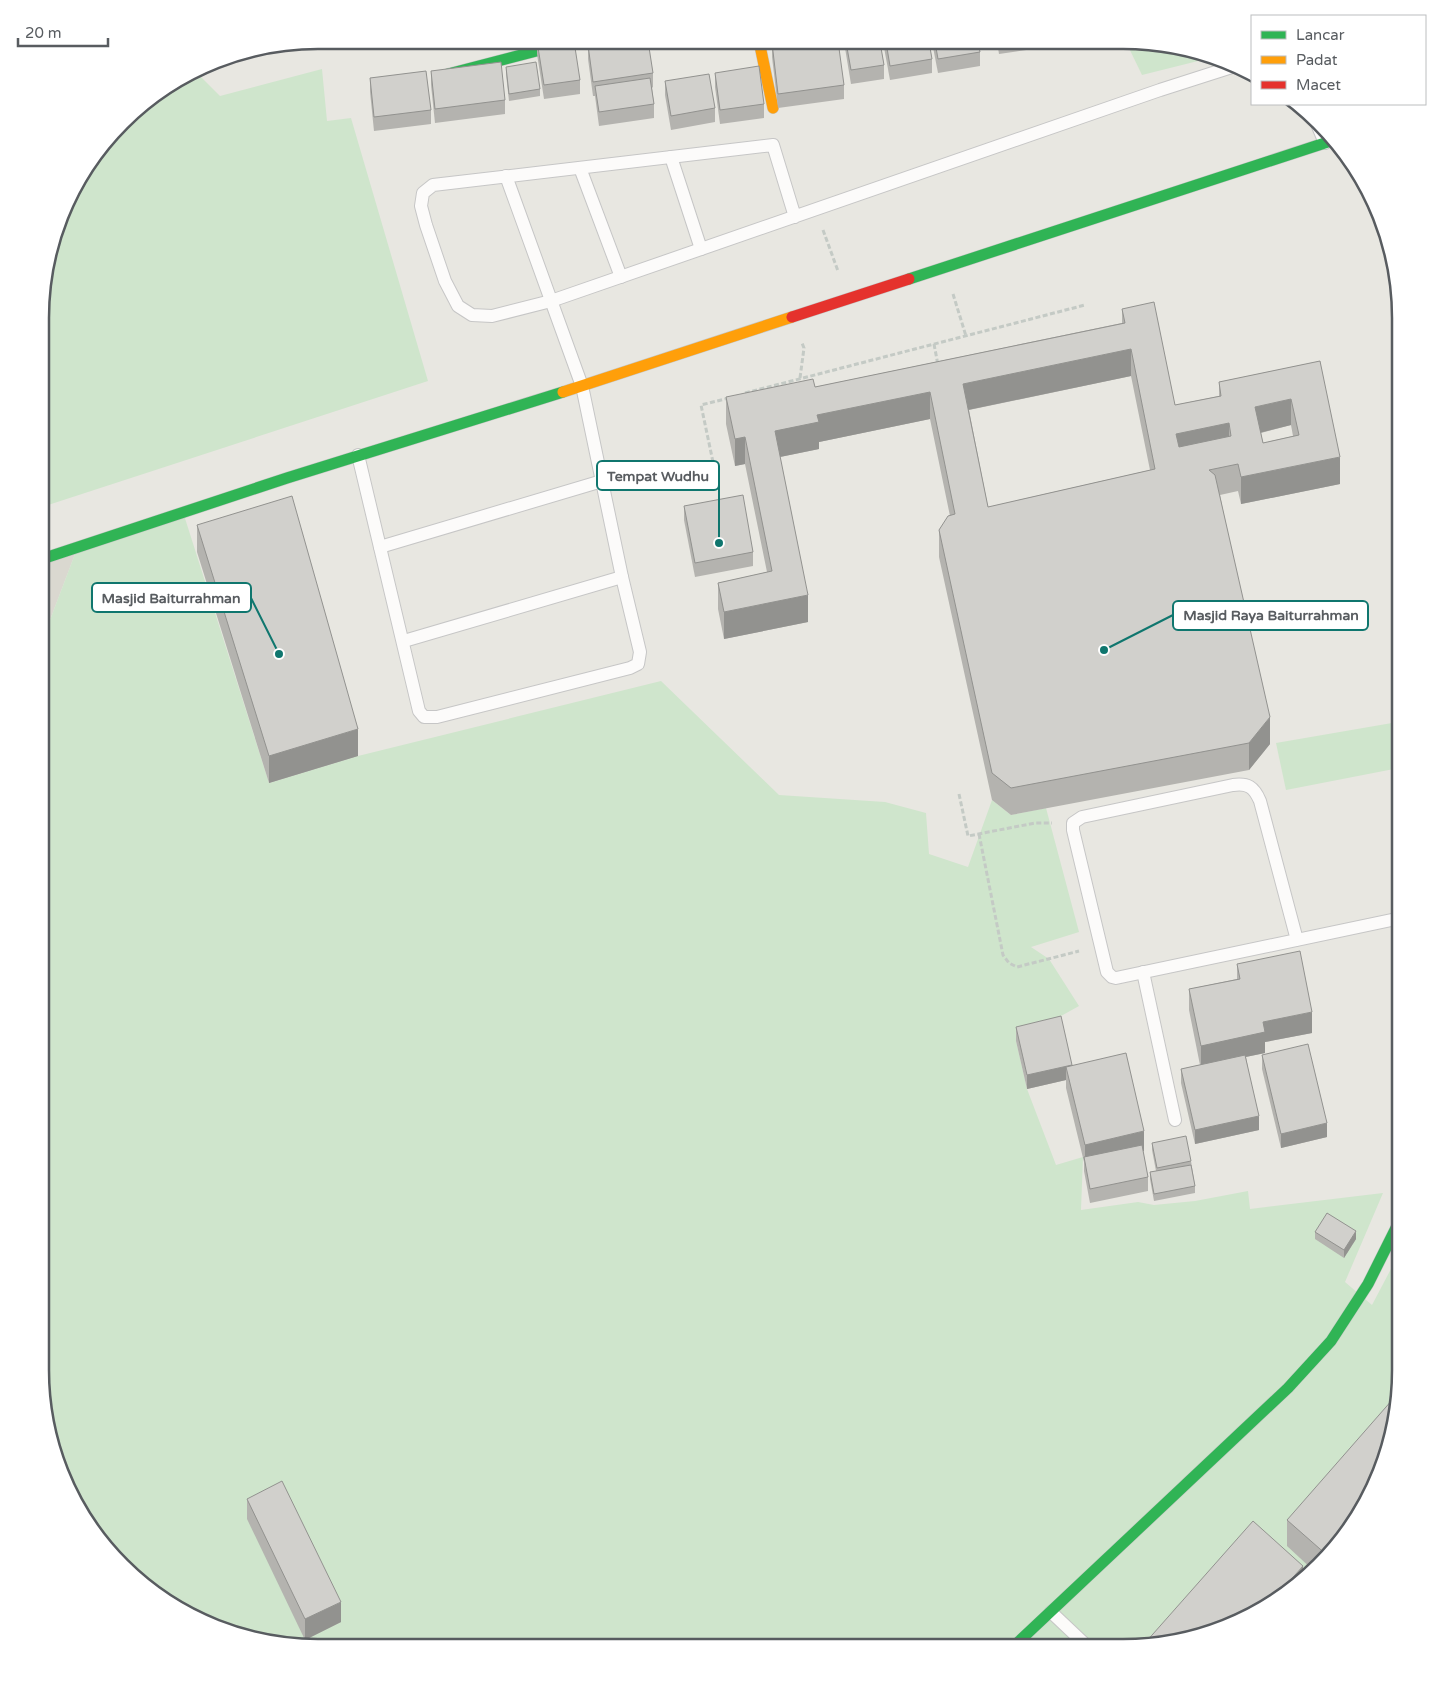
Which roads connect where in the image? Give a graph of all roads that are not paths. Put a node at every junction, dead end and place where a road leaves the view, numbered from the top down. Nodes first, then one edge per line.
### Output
1 (544, 49) edge
2 (761, 49) edge
3 (1226, 69) edge
4 (440, 76) edge
5 (773, 108) dead end
6 (1327, 142) edge
7 (671, 157) junction
8 (580, 168) junction
9 (506, 176) junction
10 (795, 217) junction
11 (701, 249) junction
12 (622, 277) junction
13 (552, 301) junction
14 (582, 386) junction
15 (358, 455) junction
16 (602, 481) junction
17 (380, 547) junction
18 (49, 557) edge
19 (622, 577) junction
20 (404, 641) junction
21 (1392, 920) edge
22 (1297, 940) junction
23 (1143, 972) junction
24 (1174, 1120) dead end
25 (1392, 1236) edge
26 (1051, 1612) junction
27 (1022, 1639) edge
28 (1080, 1639) edge

1 - 4 street
2 - 5 street
3 - 10 lane
6 - 14 street
7 - 8 lane
7 - 10 lane
7 - 11 lane
8 - 9 lane
8 - 12 lane
9 - 13 lane
9 - 13 lane
10 - 11 lane
11 - 12 lane
12 - 13 lane
13 - 14 lane
14 - 15 street
14 - 16 lane
15 - 17 lane
15 - 18 street
16 - 17 lane
16 - 19 lane
17 - 20 lane
19 - 20 lane
19 - 20 lane
21 - 22 lane
22 - 23 lane
22 - 23 lane
23 - 24 lane
25 - 26 street
26 - 27 street
26 - 28 lane

